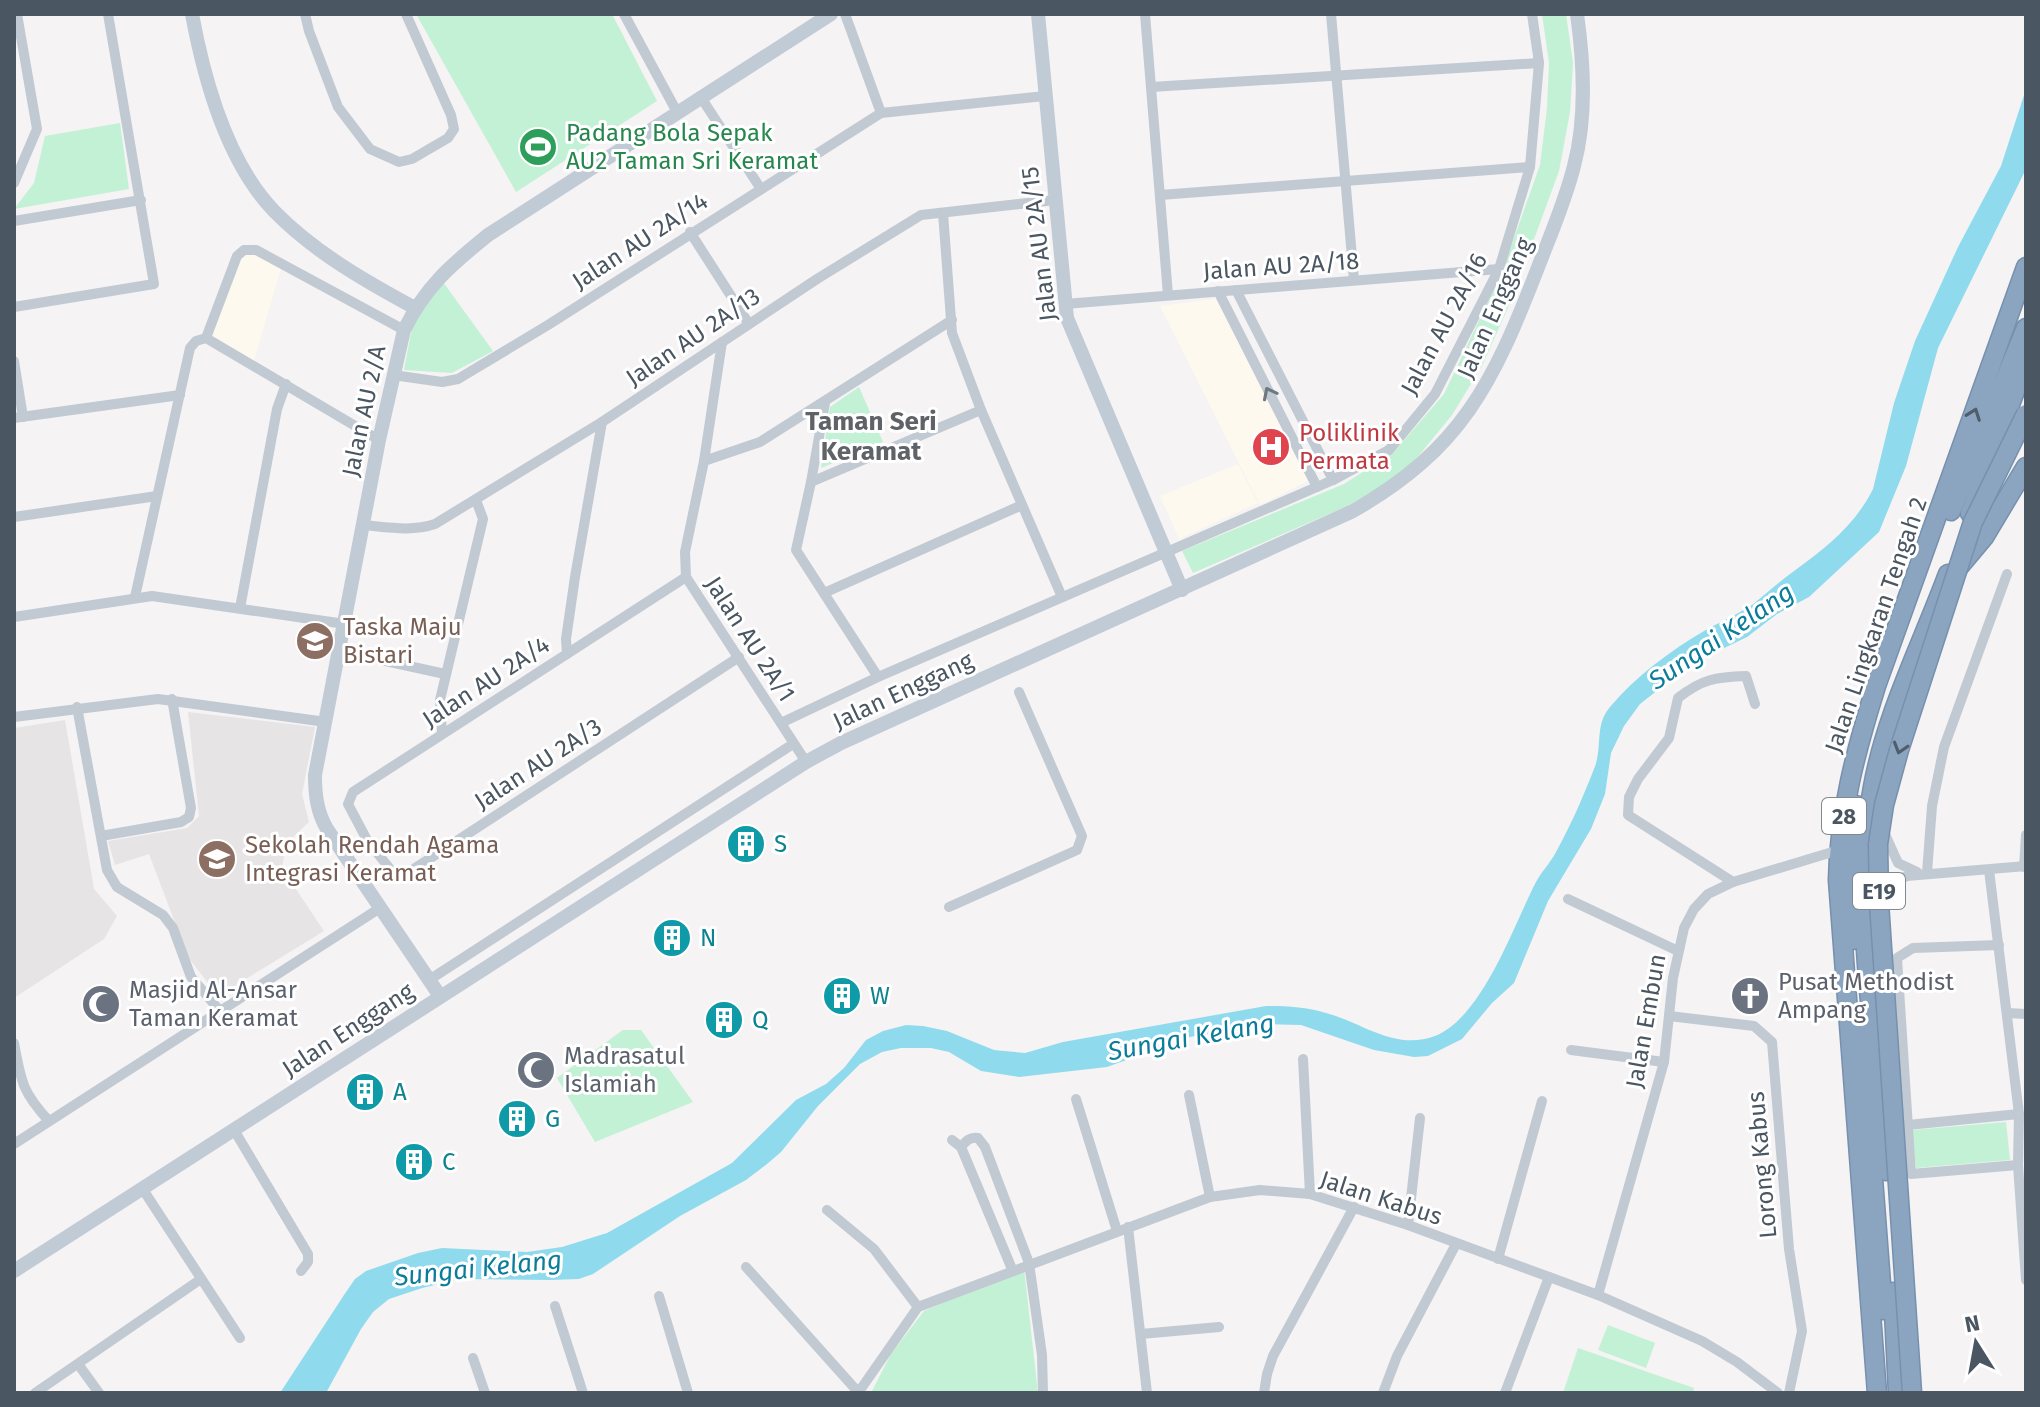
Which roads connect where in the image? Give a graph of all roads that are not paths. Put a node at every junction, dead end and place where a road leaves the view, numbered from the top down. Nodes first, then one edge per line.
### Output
1 (17, 14) edge
2 (108, 14) edge
3 (192, 14) edge
4 (305, 14) edge
5 (406, 14) edge
6 (624, 14) edge
7 (831, 14) edge
8 (845, 14) edge
9 (1038, 14) edge
10 (1145, 14) edge
11 (1331, 14) edge
12 (1532, 14) edge
13 (1577, 14) edge
14 (18, 47) edge
15 (1539, 63) junction
16 (1337, 76) junction
17 (1151, 87) junction
18 (700, 96) junction
19 (1045, 96) junction
20 (677, 112) junction
21 (881, 113) junction
22 (1530, 167) junction
23 (1347, 180) junction
24 (14, 183) edge
25 (761, 189) junction
26 (1160, 195) junction
27 (141, 200) junction
28 (1055, 200) junction
29 (943, 213) junction
30 (14, 221) edge
31 (690, 232) junction
32 (2026, 267) edge
33 (1499, 269) junction
34 (1354, 280) junction
35 (1236, 290) junction
36 (1218, 291) junction
37 (1168, 295) junction
38 (1065, 304) junction
39 (14, 307) edge
40 (415, 308) junction
41 (952, 320) junction
42 (749, 324) junction
43 (2026, 328) edge
44 (404, 330) junction
45 (206, 338) junction
46 (722, 342) junction
47 (14, 361) edge
48 (2026, 361) edge
49 (393, 375) junction
50 (286, 384) junction
51 (180, 395) junction
52 (825, 403) junction
53 (981, 410) junction
54 (2026, 414) edge
55 (18, 418) edge
56 (602, 422) junction
57 (379, 440) junction
58 (704, 461) junction
59 (2026, 467) edge
60 (1333, 480) junction
61 (811, 482) junction
62 (1317, 487) junction
63 (157, 496) junction
64 (476, 500) junction
65 (1022, 505) junction
66 (14, 517) edge
67 (362, 525) junction
68 (1165, 551) junction
69 (2007, 574) dead end
70 (686, 577) junction
71 (1944, 584) junction
72 (1182, 590) junction
73 (824, 593) junction
74 (135, 597) junction
75 (1062, 597) junction
76 (240, 608) junction
77 (14, 617) edge
78 (345, 624) junction
79 (340, 651) junction
80 (567, 654) junction
81 (739, 657) junction
82 (445, 674) junction
83 (878, 677) junction
84 (1019, 692) dead end
85 (172, 699) junction
86 (1755, 704) dead end
87 (77, 707) junction
88 (14, 717) edge
89 (326, 722) junction
90 (781, 723) junction
91 (442, 733) junction
92 (793, 744) junction
93 (806, 762) junction
94 (1872, 791) junction
95 (2026, 835) edge
96 (101, 836) junction
97 (367, 840) joint
98 (1839, 850) junction
99 (2025, 866) edge
100 (1989, 870) junction
101 (1927, 873) junction
102 (1733, 882) junction
103 (1568, 899) dead end
104 (949, 907) dead end
105 (380, 908) junction
106 (1866, 932) junction
107 (1999, 945) junction
108 (1678, 951) junction
109 (429, 980) junction
110 (440, 996) junction
111 (220, 1011) junction
112 (2007, 1013) junction
113 (2026, 1014) edge
114 (1669, 1016) junction
115 (14, 1043) edge
116 (1571, 1050) dead end
117 (1303, 1059) dead end
118 (1664, 1062) junction
119 (1189, 1095) dead end
120 (1076, 1099) dead end
121 (1542, 1101) dead end
122 (2019, 1114) junction
123 (1420, 1118) dead end
124 (49, 1121) junction
125 (1908, 1125) junction
126 (234, 1130) junction
127 (14, 1144) edge
128 (2018, 1165) junction
129 (142, 1188) junction
130 (1310, 1194) junction
131 (1210, 1197) junction
132 (1354, 1207) junction
133 (827, 1210) dead end
134 (1408, 1225) junction
135 (1122, 1229) junction
136 (1456, 1244) junction
137 (1498, 1259) junction
138 (1029, 1263) junction
139 (746, 1267) dead end
140 (1012, 1269) junction
141 (14, 1271) edge
142 (301, 1271) dead end
143 (1549, 1277) junction
144 (201, 1279) junction
145 (2026, 1280) edge
146 (1598, 1295) junction
147 (659, 1296) dead end
148 (555, 1306) dead end
149 (918, 1307) junction
150 (1219, 1327) dead end
151 (1141, 1334) junction
152 (240, 1338) dead end
153 (473, 1358) dead end
154 (78, 1364) junction
155 (35, 1393) edge
156 (99, 1393) edge
157 (485, 1393) edge
158 (583, 1393) edge
159 (688, 1393) edge
160 (858, 1393) edge
161 (1043, 1393) edge
162 (1147, 1393) edge
163 (1264, 1393) edge
164 (1383, 1393) edge
165 (1505, 1393) edge
166 (1778, 1393) edge
167 (1789, 1393) edge
168 (1877, 1393) edge
169 (1888, 1393) edge
170 (1898, 1393) edge
171 (1912, 1393) edge

1 - 14 street
2 - 27 street
3 - 40 street
4 - 5 street
6 - 20 street
7 - 18 street, Jalan AU 2/A
8 - 21 street
9 - 19 street, Jalan AU 2A/15
10 - 17 street
11 - 16 street
12 - 15 street, Jalan AU 2A/16
13 - 72 street, Jalan Enggang
14 - 24 street
15 - 16 street
15 - 22 street, Jalan AU 2A/16
16 - 17 street
16 - 23 street
17 - 26 street
18 - 20 street, Jalan AU 2/A
18 - 25 street
19 - 21 street, Jalan AU 2A/14
19 - 28 street, Jalan AU 2A/15
20 - 40 street, Jalan AU 2/A
21 - 25 street, Jalan AU 2A/14
22 - 23 street
22 - 33 street, Jalan AU 2A/16
23 - 26 street
23 - 34 street
25 - 31 street, Jalan AU 2A/14
26 - 37 street
27 - 30 street
27 - 39 street
28 - 29 street, Jalan AU 2A/13
28 - 38 street, Jalan AU 2A/15
29 - 41 street
29 - 42 street, Jalan AU 2A/13
31 - 42 street
31 - 49 street, Jalan AU 2A/14
98 -> 32 highway, Jalan Lingkaran Tengah 2 / 28
33 - 34 street, Jalan AU 2A/18
33 - 60 street, Jalan AU 2A/16
34 - 35 street, Jalan AU 2A/18
35 - 36 street, Jalan AU 2A/18
35 - 60 street
36 - 37 street, Jalan AU 2A/18
62 -> 36 street
37 - 38 street, Jalan AU 2A/18
38 - 68 street, Jalan AU 2A/15
40 - 44 street, Jalan AU 2/A
41 - 52 street
41 - 53 street
42 - 46 street, Jalan AU 2A/13
43 - 169 highway, E19
44 - 45 street
44 - 49 street, Jalan AU 2/A
45 - 50 street
45 - 51 street
46 - 56 street, Jalan AU 2A/13
46 - 58 street, Jalan AU 2A/1
47 - 55 street
48 - 71 highway, Jalan Lingkaran Tengah 2 / 28
49 - 57 street, Jalan AU 2/A
50 - 57 street
50 - 76 street
51 - 55 street
51 - 63 street
52 - 58 street
52 - 61 street
53 - 61 street
53 - 65 street
54 -> 171 highway, E19, bridge
56 - 64 street, Jalan AU 2A/13
56 - 80 street
57 - 67 street, Jalan AU 2/A
58 - 70 street, Jalan AU 2A/1
59 - 71 highway
60 - 62 street, Jalan AU 2A/16
61 - 73 street
62 - 68 street, Jalan AU 2A/16
63 - 66 street
63 - 74 street
64 - 67 street, Jalan AU 2A/13
64 - 82 street
65 - 73 street
65 - 75 street
67 - 78 street, Jalan AU 2/A
68 - 72 street, Jalan AU 2A/15
68 - 75 street, Jalan AU 2A/16
69 - 101 street
70 - 80 street, Jalan AU 2A/4
70 - 81 street, Jalan AU 2A/1
71 - 94 highway, Jalan Lingkaran Tengah 2 / 28
72 - 93 street, Jalan Enggang
73 - 83 street
74 - 76 street
74 - 77 street
75 - 83 street, Jalan AU 2A/16
76 - 78 street
78 - 79 street, Jalan AU 2/A
79 - 82 street
79 - 89 street, Jalan AU 2/A
80 - 91 street, Jalan AU 2A/4
81 - 90 street, Jalan AU 2A/1
81 - 97 street, Jalan AU 2A/3
82 - 91 street
83 - 90 street, Jalan AU 2A/16
84 - 104 street
85 - 87 street
85 - 89 street
85 - 96 street
86 - 102 street
87 - 88 street
87 - 96 street
89 - 105 street, Jalan AU 2/A
90 - 92 street, Jalan AU 2A/1
91 - 97 street, Jalan AU 2A/4
92 - 93 street, Jalan AU 2A/1
92 - 109 street
93 - 110 street, Jalan Enggang
94 - 101 street
94 - 106 highway, Jalan Lingkaran Tengah 2 / 28
95 - 99 street
96 - 111 street
98 - 102 street, Jalan Embun
98 - 168 highway, Jalan Lingkaran Tengah 2 / 28
99 - 100 street
100 - 101 street
100 - 107 street
101 - 106 street
102 - 108 street, Jalan Embun
103 - 108 street
105 - 109 street, Jalan AU 2/A
105 - 111 street
106 - 170 highway, Jalan Lingkaran Tengah 2 / 28
107 - 112 street
107 - 125 street
108 - 114 street, Jalan Embun
109 - 110 street, Jalan AU 2/A
110 - 126 street, Jalan Enggang
111 - 124 street
112 - 113 street
112 - 122 street
114 - 118 street, Jalan Embun
114 - 167 street, Lorong Kabus
115 - 124 street
116 - 118 street
117 - 130 street
118 - 146 street, Jalan Embun
119 - 131 street
120 - 135 street
121 - 137 street
122 - 125 street
122 - 128 street
123 - 134 street
124 - 127 street
125 - 128 street
126 - 129 street, Jalan Enggang
126 - 142 street
128 - 145 street
129 - 141 street, Jalan Enggang
129 - 144 street
130 - 131 street, Jalan Kabus
130 - 132 street, Jalan Kabus
131 - 135 street, Jalan Kabus
132 - 134 street, Jalan Kabus
132 - 163 street
133 - 149 street
134 - 136 street, Jalan Kabus
135 - 138 street, Jalan Kabus
135 - 151 street
136 - 137 street, Jalan Kabus
136 - 164 street
137 - 143 street, Jalan Kabus
138 - 140 street, Jalan Kabus
138 - 140 street
138 - 161 street
139 - 160 street
140 - 149 street, Jalan Kabus
143 - 146 street, Jalan Kabus
143 - 165 street
144 - 152 street
144 - 154 street
146 - 166 street, Jalan Kabus
147 - 159 street
148 - 158 street
149 - 160 street
150 - 151 street
151 - 162 street
153 - 157 street
154 - 155 street
154 - 156 street

